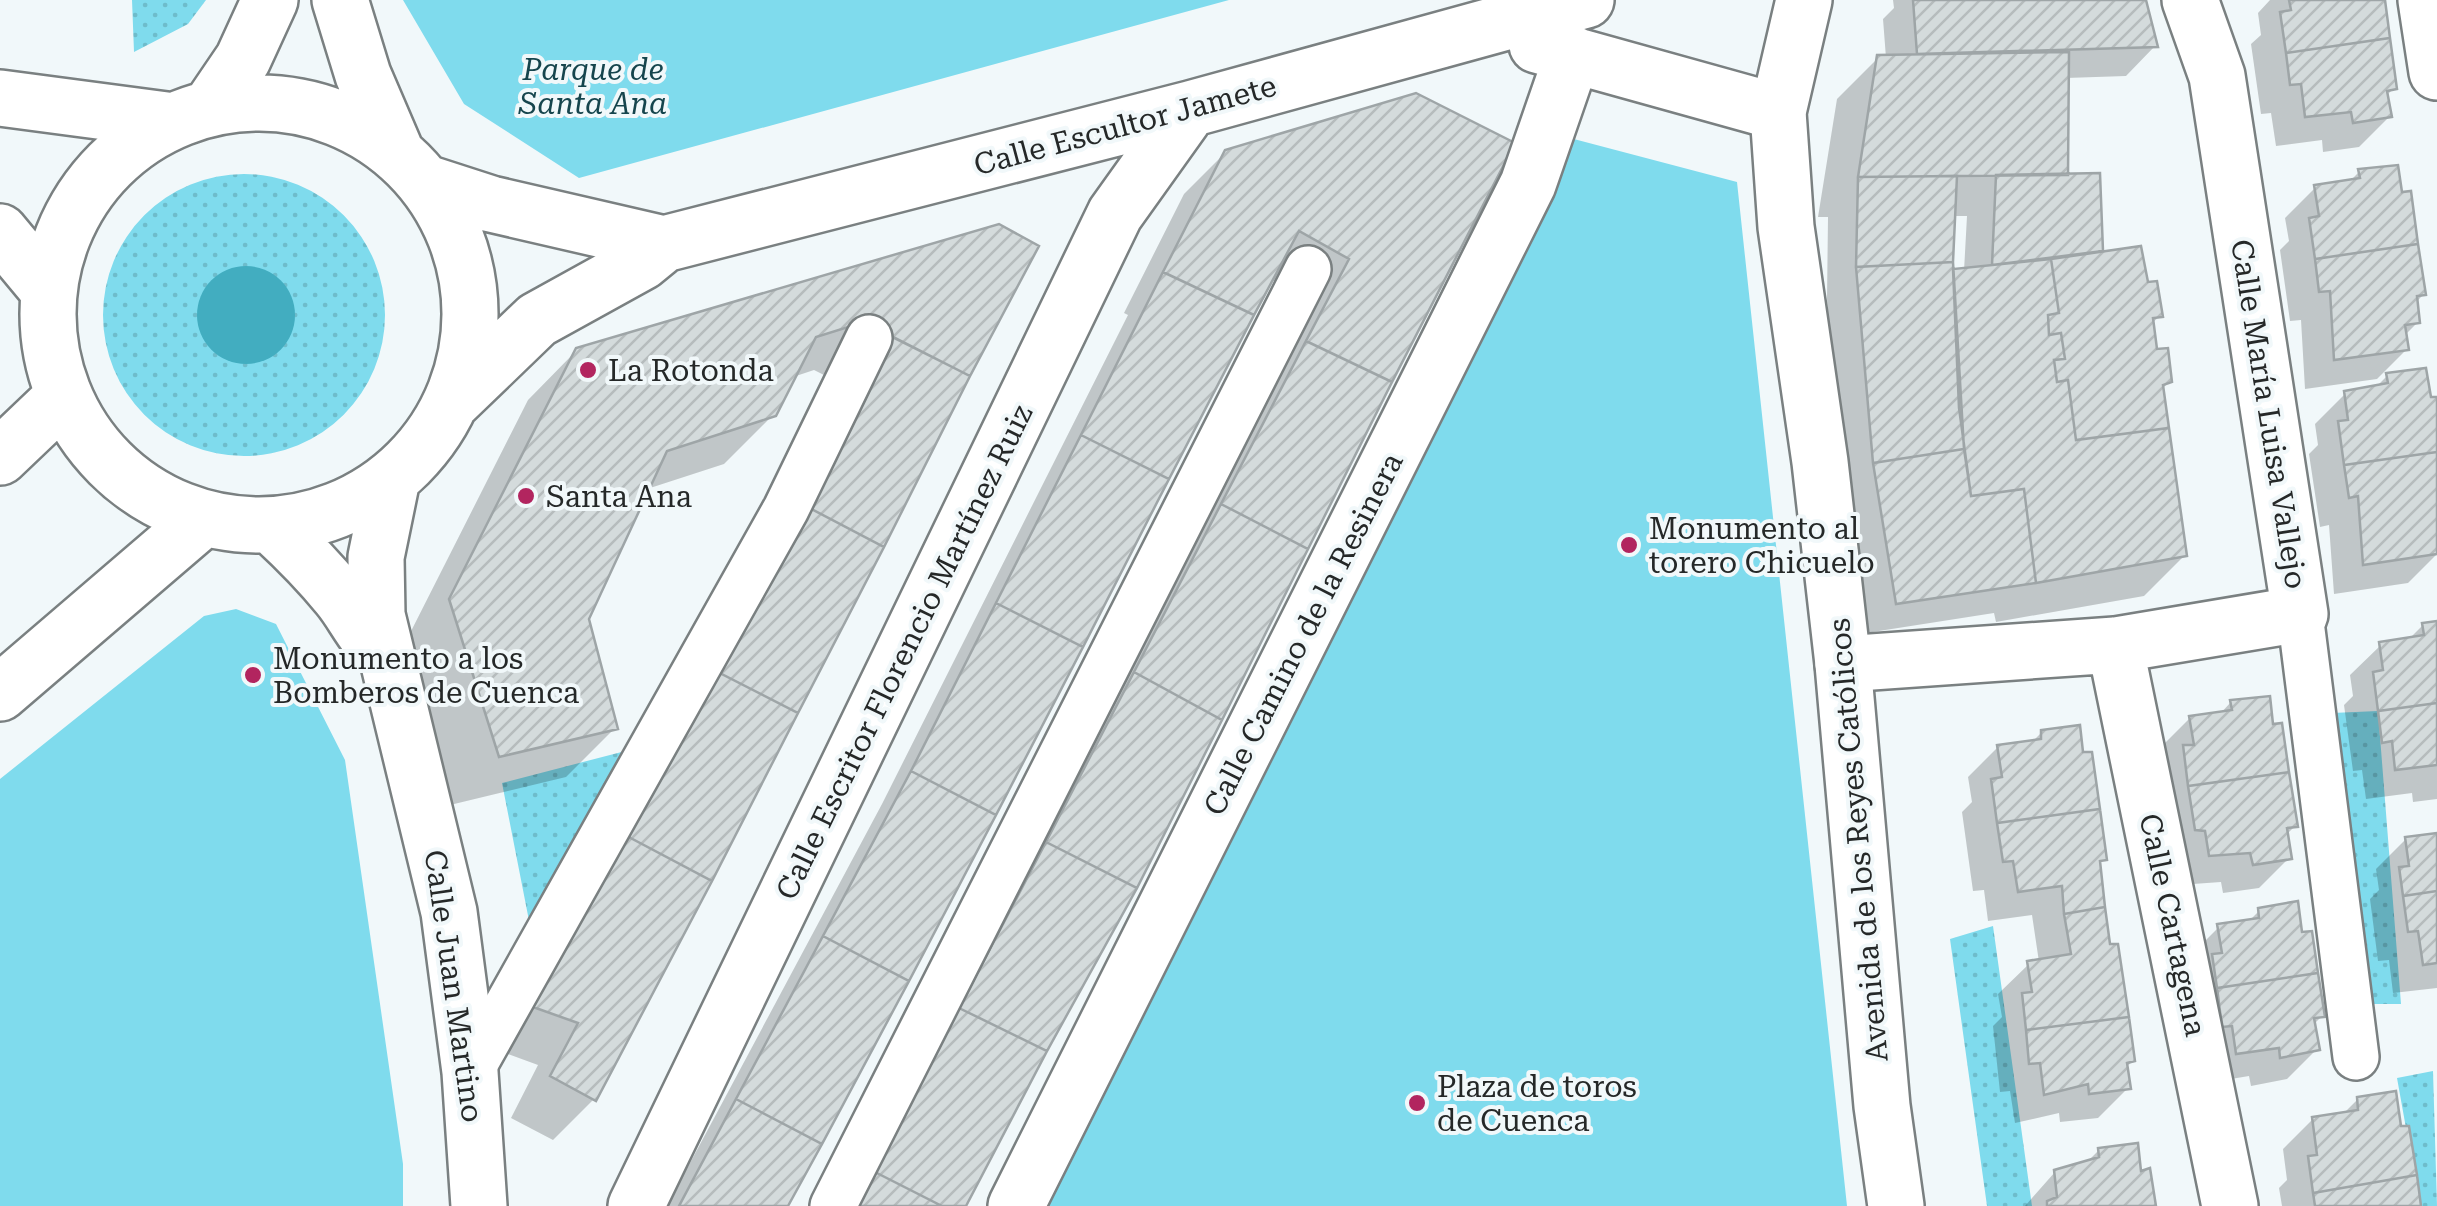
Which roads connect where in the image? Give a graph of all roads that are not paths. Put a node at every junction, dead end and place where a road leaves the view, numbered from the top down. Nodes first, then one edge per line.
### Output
1 (270, 0) edge
2 (340, 0) edge
3 (1586, 0) edge
4 (1804, 0) edge
5 (2190, 0) edge
6 (2426, 0) edge
7 (1476, 30) junction
8 (1573, 54) junction
9 (2437, 72) edge
10 (0, 98) edge
11 (1190, 110) junction
12 (1778, 112) junction
13 (192, 115) junction
14 (410, 168) junction
15 (0, 232) edge
16 (664, 244) junction
17 (1308, 270) dead end
18 (49, 291) junction
19 (869, 338) dead end
20 (64, 396) junction
21 (452, 402) junction
22 (0, 457) edge
23 (392, 479) junction
24 (204, 518) junction
25 (271, 525) junction
26 (2300, 614) junction
27 (2115, 645) junction
28 (384, 653) junction
29 (1843, 664) junction
30 (0, 693) edge
31 (2356, 1057) dead end
32 (470, 1072) junction
33 (479, 1206) edge
34 (636, 1206) edge
35 (833, 1206) edge
36 (1016, 1206) edge
37 (1896, 1206) edge
38 (2230, 1206) edge

1 - 13 street
2 - 14 street
3 - 7 street, Calle Escultor Jamete
4 - 12 street, Avenida de los Reyes Católicos
5 - 26 street, Calle María Luisa Vallejo
6 - 9 street
7 - 8 street
7 - 11 street, Calle Escultor Jamete
8 - 12 street
8 - 36 street, Calle Camino de la Resinera
10 - 13 street
11 - 16 street, Calle Escultor Jamete
11 - 34 street, Calle Escritor Florencio Martínez Ruiz
12 - 29 street, Avenida de los Reyes Católicos
13 - 14 street, Calle Escultor Jamete
13 - 18 street
14 - 16 street, Calle Escultor Jamete
14 - 21 street
15 - 18 street
16 - 21 street, Calle Escultor Jamete
17 - 35 street
18 - 20 street
19 - 32 street
20 - 22 street
20 - 24 street
21 - 23 street
23 - 25 street
23 - 28 street, Calle Juan Martino
24 - 25 street
24 - 30 street
25 - 28 street, Calle Juan Martino
26 - 27 street, Calle María Luisa Vallejo
26 - 31 street
27 - 29 street, Calle María Luisa Vallejo
27 - 38 street, Calle Cartagena
28 - 32 street, Calle Juan Martino
29 - 37 street, Avenida de los Reyes Católicos
32 - 33 street, Calle Juan Martino

